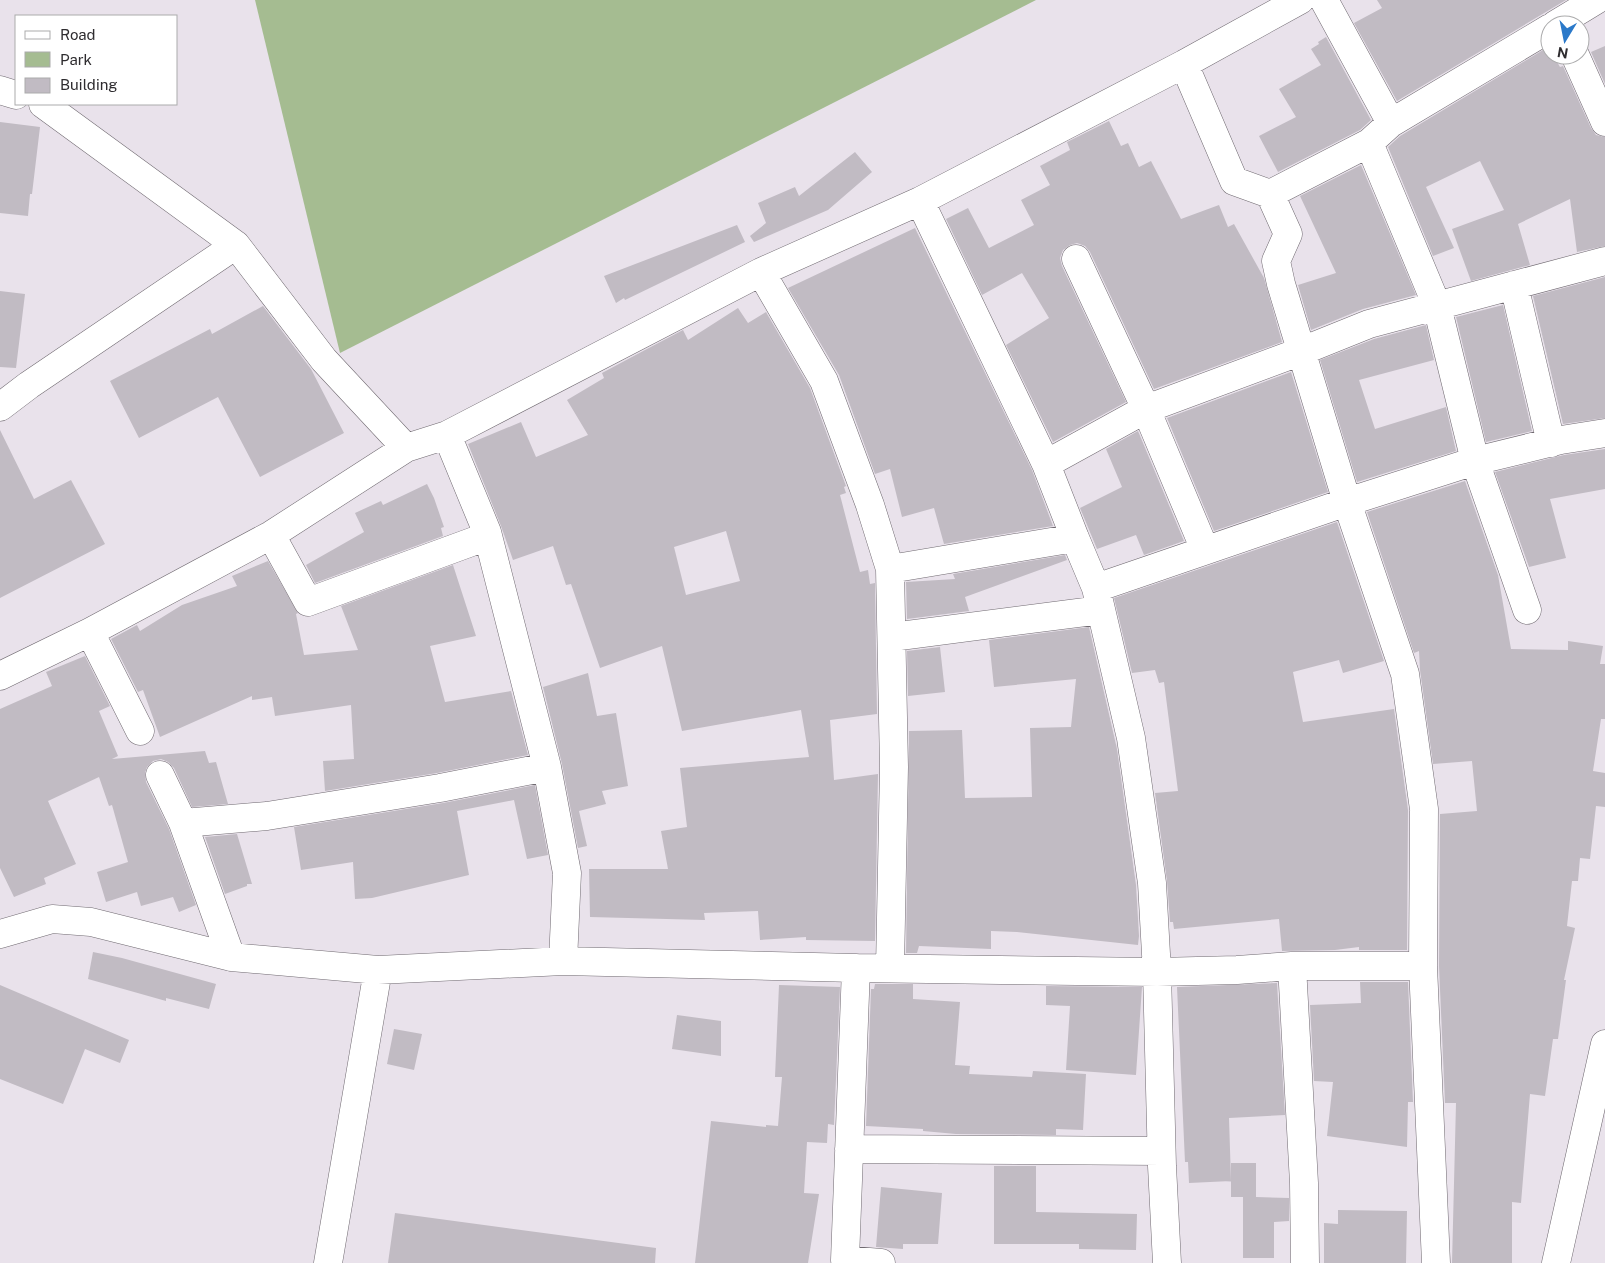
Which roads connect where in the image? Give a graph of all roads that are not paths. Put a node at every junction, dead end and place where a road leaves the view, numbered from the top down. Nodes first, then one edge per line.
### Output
1 (1300, 0) edge
2 (1324, 0) edge
3 (1596, 0) edge
4 (1568, 15) edge
5 (1540, 31) edge
6 (1184, 64) junction
7 (1579, 65) edge
8 (0, 90) edge
9 (15, 95) edge
10 (44, 105) edge
11 (1605, 122) edge
12 (1391, 123) junction
13 (1369, 143) junction
14 (1270, 194) junction
15 (920, 201) junction
16 (236, 245) junction
17 (1076, 259) dead end
18 (1605, 261) edge
19 (761, 272) junction
20 (1514, 285) junction
21 (1436, 306) junction
22 (1302, 351) junction
23 (0, 407) edge
24 (1146, 409) junction
25 (1605, 433) edge
26 (447, 435) junction
27 (1551, 443) junction
28 (406, 448) junction
29 (1476, 461) junction
30 (1046, 464) junction
31 (1347, 502) junction
32 (271, 535) junction
33 (488, 536) junction
34 (1075, 538) junction
35 (1205, 550) junction
36 (890, 569) junction
37 (1099, 599) junction
38 (1527, 610) dead end
39 (90, 632) junction
40 (892, 637) junction
41 (0, 676) edge
42 (140, 731) dead end
43 (546, 767) junction
44 (160, 775) dead end
45 (183, 823) junction
46 (0, 934) edge
47 (231, 957) junction
48 (563, 961) junction
49 (1292, 966) junction
50 (1423, 966) junction
51 (856, 968) junction
52 (890, 968) junction
53 (378, 970) junction
54 (1157, 972) junction
55 (1605, 1044) edge
56 (849, 1149) junction
57 (1161, 1151) junction
58 (328, 1263) edge
59 (881, 1263) edge
60 (1167, 1263) edge
61 (1305, 1263) edge
62 (1436, 1263) edge
63 (1556, 1263) edge

1 - 6 street
2 - 12 street
3 - 4 street
5 - 12 street
6 - 14 street
6 - 15 street
7 - 11 street
8 - 9 street
10 - 16 street
12 - 13 street
13 - 14 street
13 - 21 street
14 - 22 street
15 - 19 street
15 - 30 street
16 - 23 street
16 - 28 street
17 - 24 street
18 - 20 street
19 - 26 street
19 - 36 street
20 - 21 street
20 - 27 street
21 - 22 street
21 - 29 street
22 - 24 street
22 - 31 street
24 - 30 street
24 - 35 street
25 - 27 street
26 - 28 street
26 - 33 street
27 - 29 street
28 - 32 street
29 - 31 street
29 - 38 street
30 - 34 street
31 - 35 street
31 - 50 street
32 - 33 street
32 - 39 street
33 - 43 street
34 - 36 street
34 - 37 street
35 - 37 street
36 - 40 street
37 - 40 street
37 - 54 street
39 - 41 street
39 - 42 street
40 - 52 street
43 - 45 street
43 - 48 street
44 - 45 street
45 - 47 street
46 - 47 street
47 - 53 street
48 - 51 street
48 - 53 street
49 - 50 street
49 - 54 street
49 - 61 street
50 - 62 street
51 - 52 street
51 - 56 street
52 - 54 street
53 - 58 street
54 - 57 street
55 - 63 street
56 - 57 street
56 - 59 street
57 - 60 street

